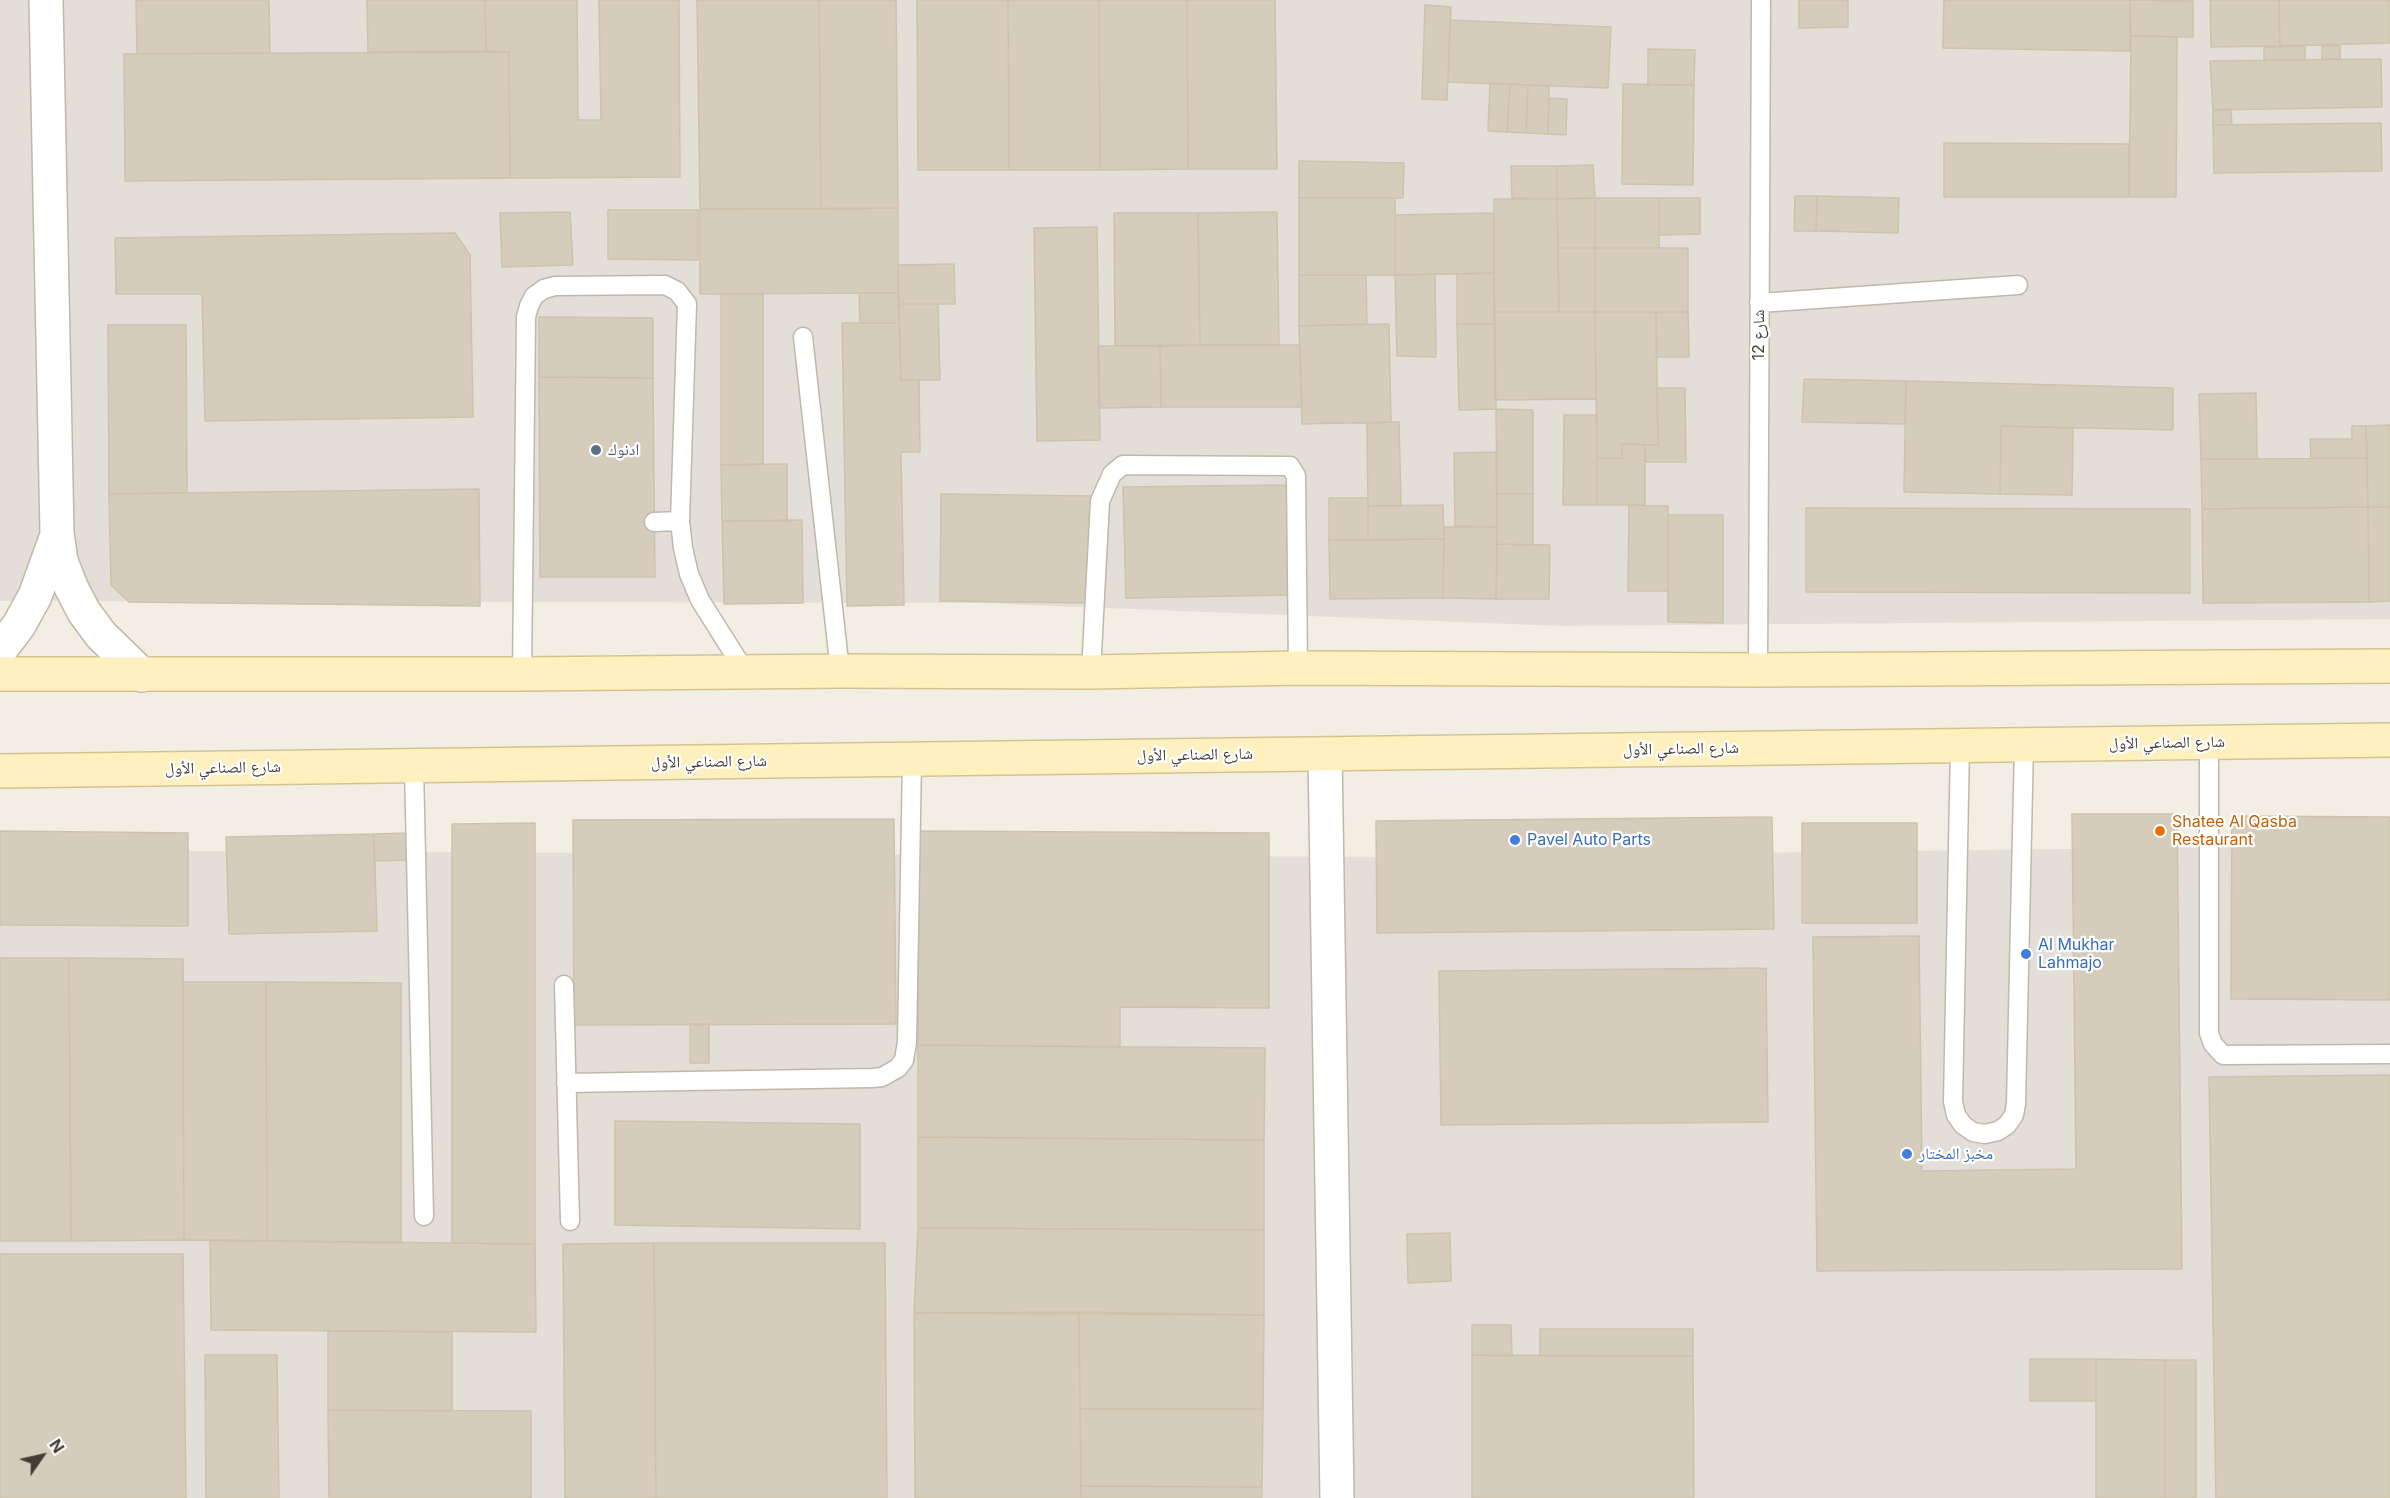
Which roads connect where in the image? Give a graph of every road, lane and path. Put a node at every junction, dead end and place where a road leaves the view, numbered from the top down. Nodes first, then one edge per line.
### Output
1 (46, 0) edge
2 (1761, 0) edge
3 (2019, 285) dead end
4 (1759, 303) junction
5 (803, 337) dead end
6 (680, 521) junction
7 (654, 522) dead end
8 (57, 533) junction
9 (0, 650) edge
10 (2390, 666) edge
11 (1298, 668) junction
12 (1758, 670) junction
13 (840, 671) junction
14 (1091, 672) junction
15 (746, 673) junction
16 (0, 674) edge
17 (522, 674) junction
18 (142, 675) junction
19 (2390, 740) edge
20 (2209, 742) junction
21 (2024, 744) junction
22 (1960, 745) junction
23 (1325, 754) junction
24 (912, 759) junction
25 (414, 766) junction
26 (0, 771) edge
27 (564, 985) dead end
28 (2390, 1054) edge
29 (566, 1083) junction
30 (424, 1216) dead end
31 (570, 1221) dead end
32 (1337, 1498) edge

1 - 8 street
2 - 4 lane, شارع 12
3 - 4 lane
4 - 12 lane, شارع 12
5 - 13 lane
6 - 7 lane
6 - 15 lane
6 - 17 lane
8 - 9 street
8 - 18 street
10 - 12 main road
11 - 12 main road
11 - 14 main road
11 - 14 lane
13 - 14 main road
13 - 15 main road
15 - 17 main road
16 - 18 main road
17 - 18 main road
19 - 20 main road, شارع الصناعي الأول
20 - 21 main road, شارع الصناعي الأول
20 - 28 lane
21 - 22 main road, شارع الصناعي الأول
21 - 22 lane
22 - 23 main road, شارع الصناعي الأول
23 - 24 main road, شارع الصناعي الأول
23 - 32 street
24 - 25 main road, شارع الصناعي الأول
24 - 29 lane
25 - 26 main road, شارع الصناعي الأول
25 - 30 lane
27 - 29 lane
29 - 31 lane

